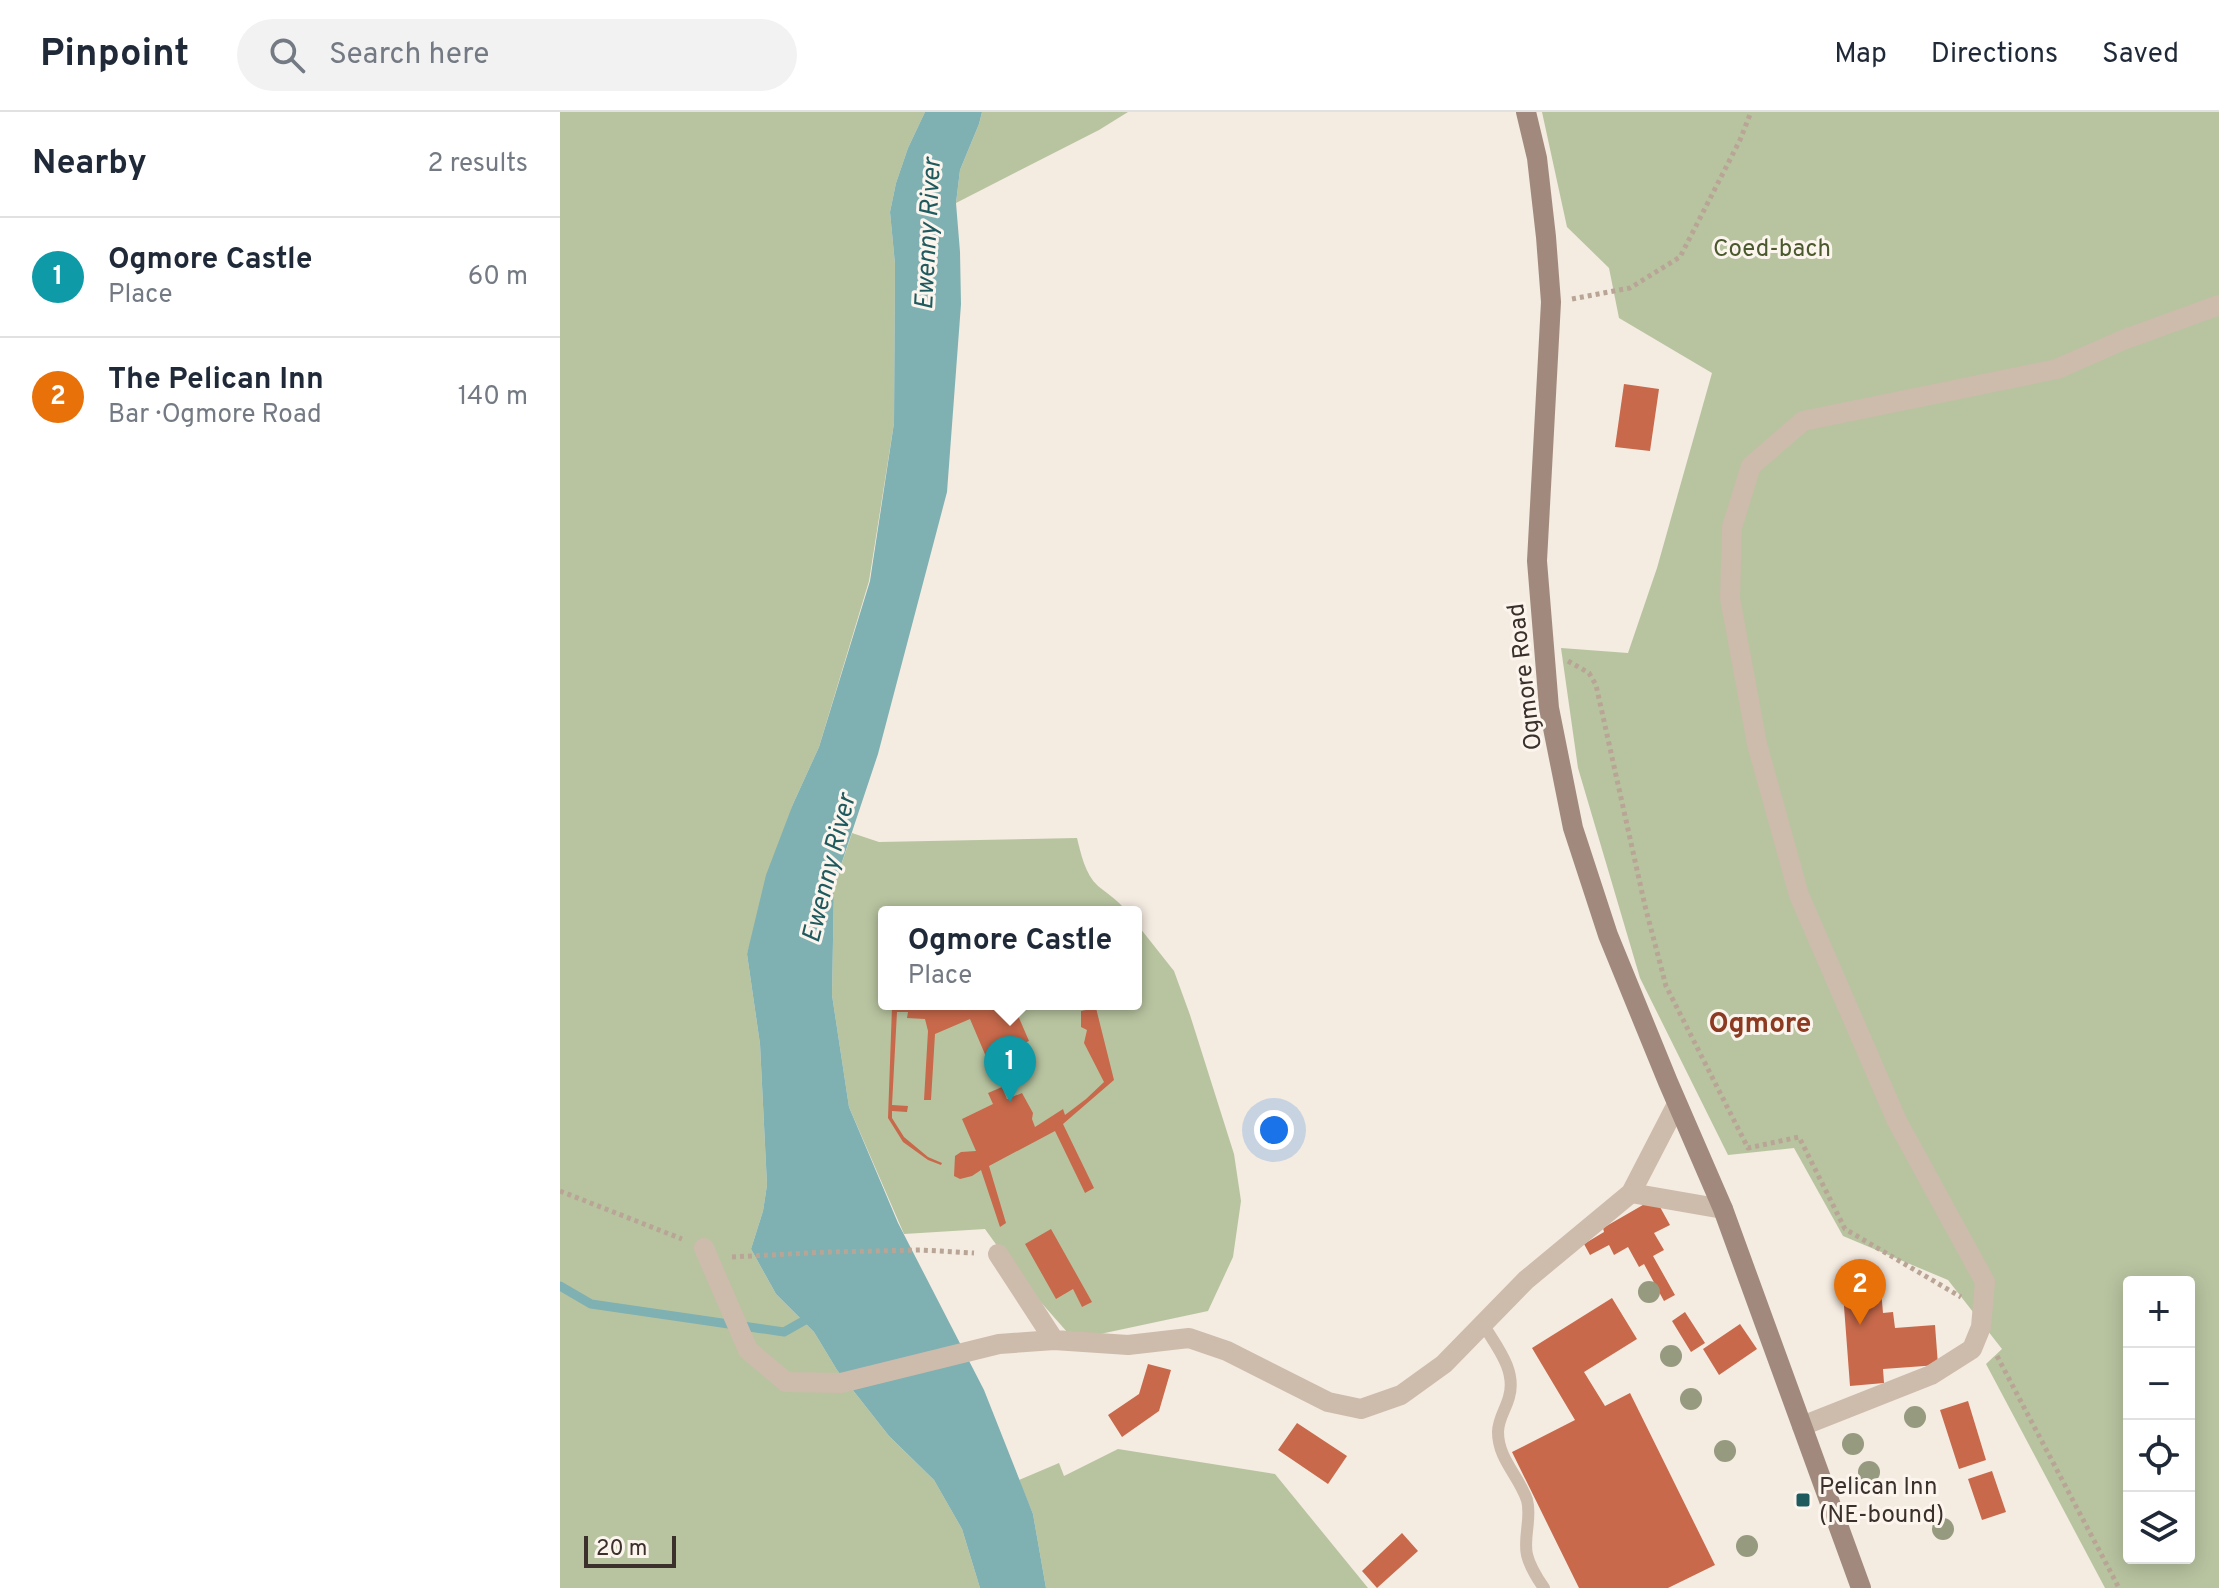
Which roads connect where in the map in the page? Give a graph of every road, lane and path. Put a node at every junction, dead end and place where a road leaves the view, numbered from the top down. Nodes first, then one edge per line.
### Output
1 (1526, 112) edge
2 (1751, 112) edge
3 (1551, 302) junction
4 (2219, 305) edge
5 (1545, 647) junction
6 (1677, 1104) junction
7 (560, 1191) edge
8 (1631, 1193) junction
9 (1723, 1209) junction
10 (704, 1248) joint
11 (998, 1254) joint
12 (762, 1256) dead end
13 (1982, 1318) junction
14 (1483, 1324) junction
15 (1054, 1340) junction
16 (1802, 1426) junction
17 (1544, 1588) edge
18 (1861, 1588) edge
19 (2119, 1588) edge

1 - 3 main road, Ogmore Road
2 - 3 path
3 - 5 main road, Ogmore Road
4 - 13 street
5 - 6 main road, Ogmore Road
5 - 13 path
6 - 8 street
6 - 9 main road, Ogmore Road
7 - 10 path
8 - 9 street
8 - 14 street
9 - 16 main road, Ogmore Road
10 - 15 street
11 - 12 path
11 - 15 street
13 - 16 street
13 - 19 path
14 - 15 street
14 - 17 lane
16 - 18 main road, Ogmore Road

